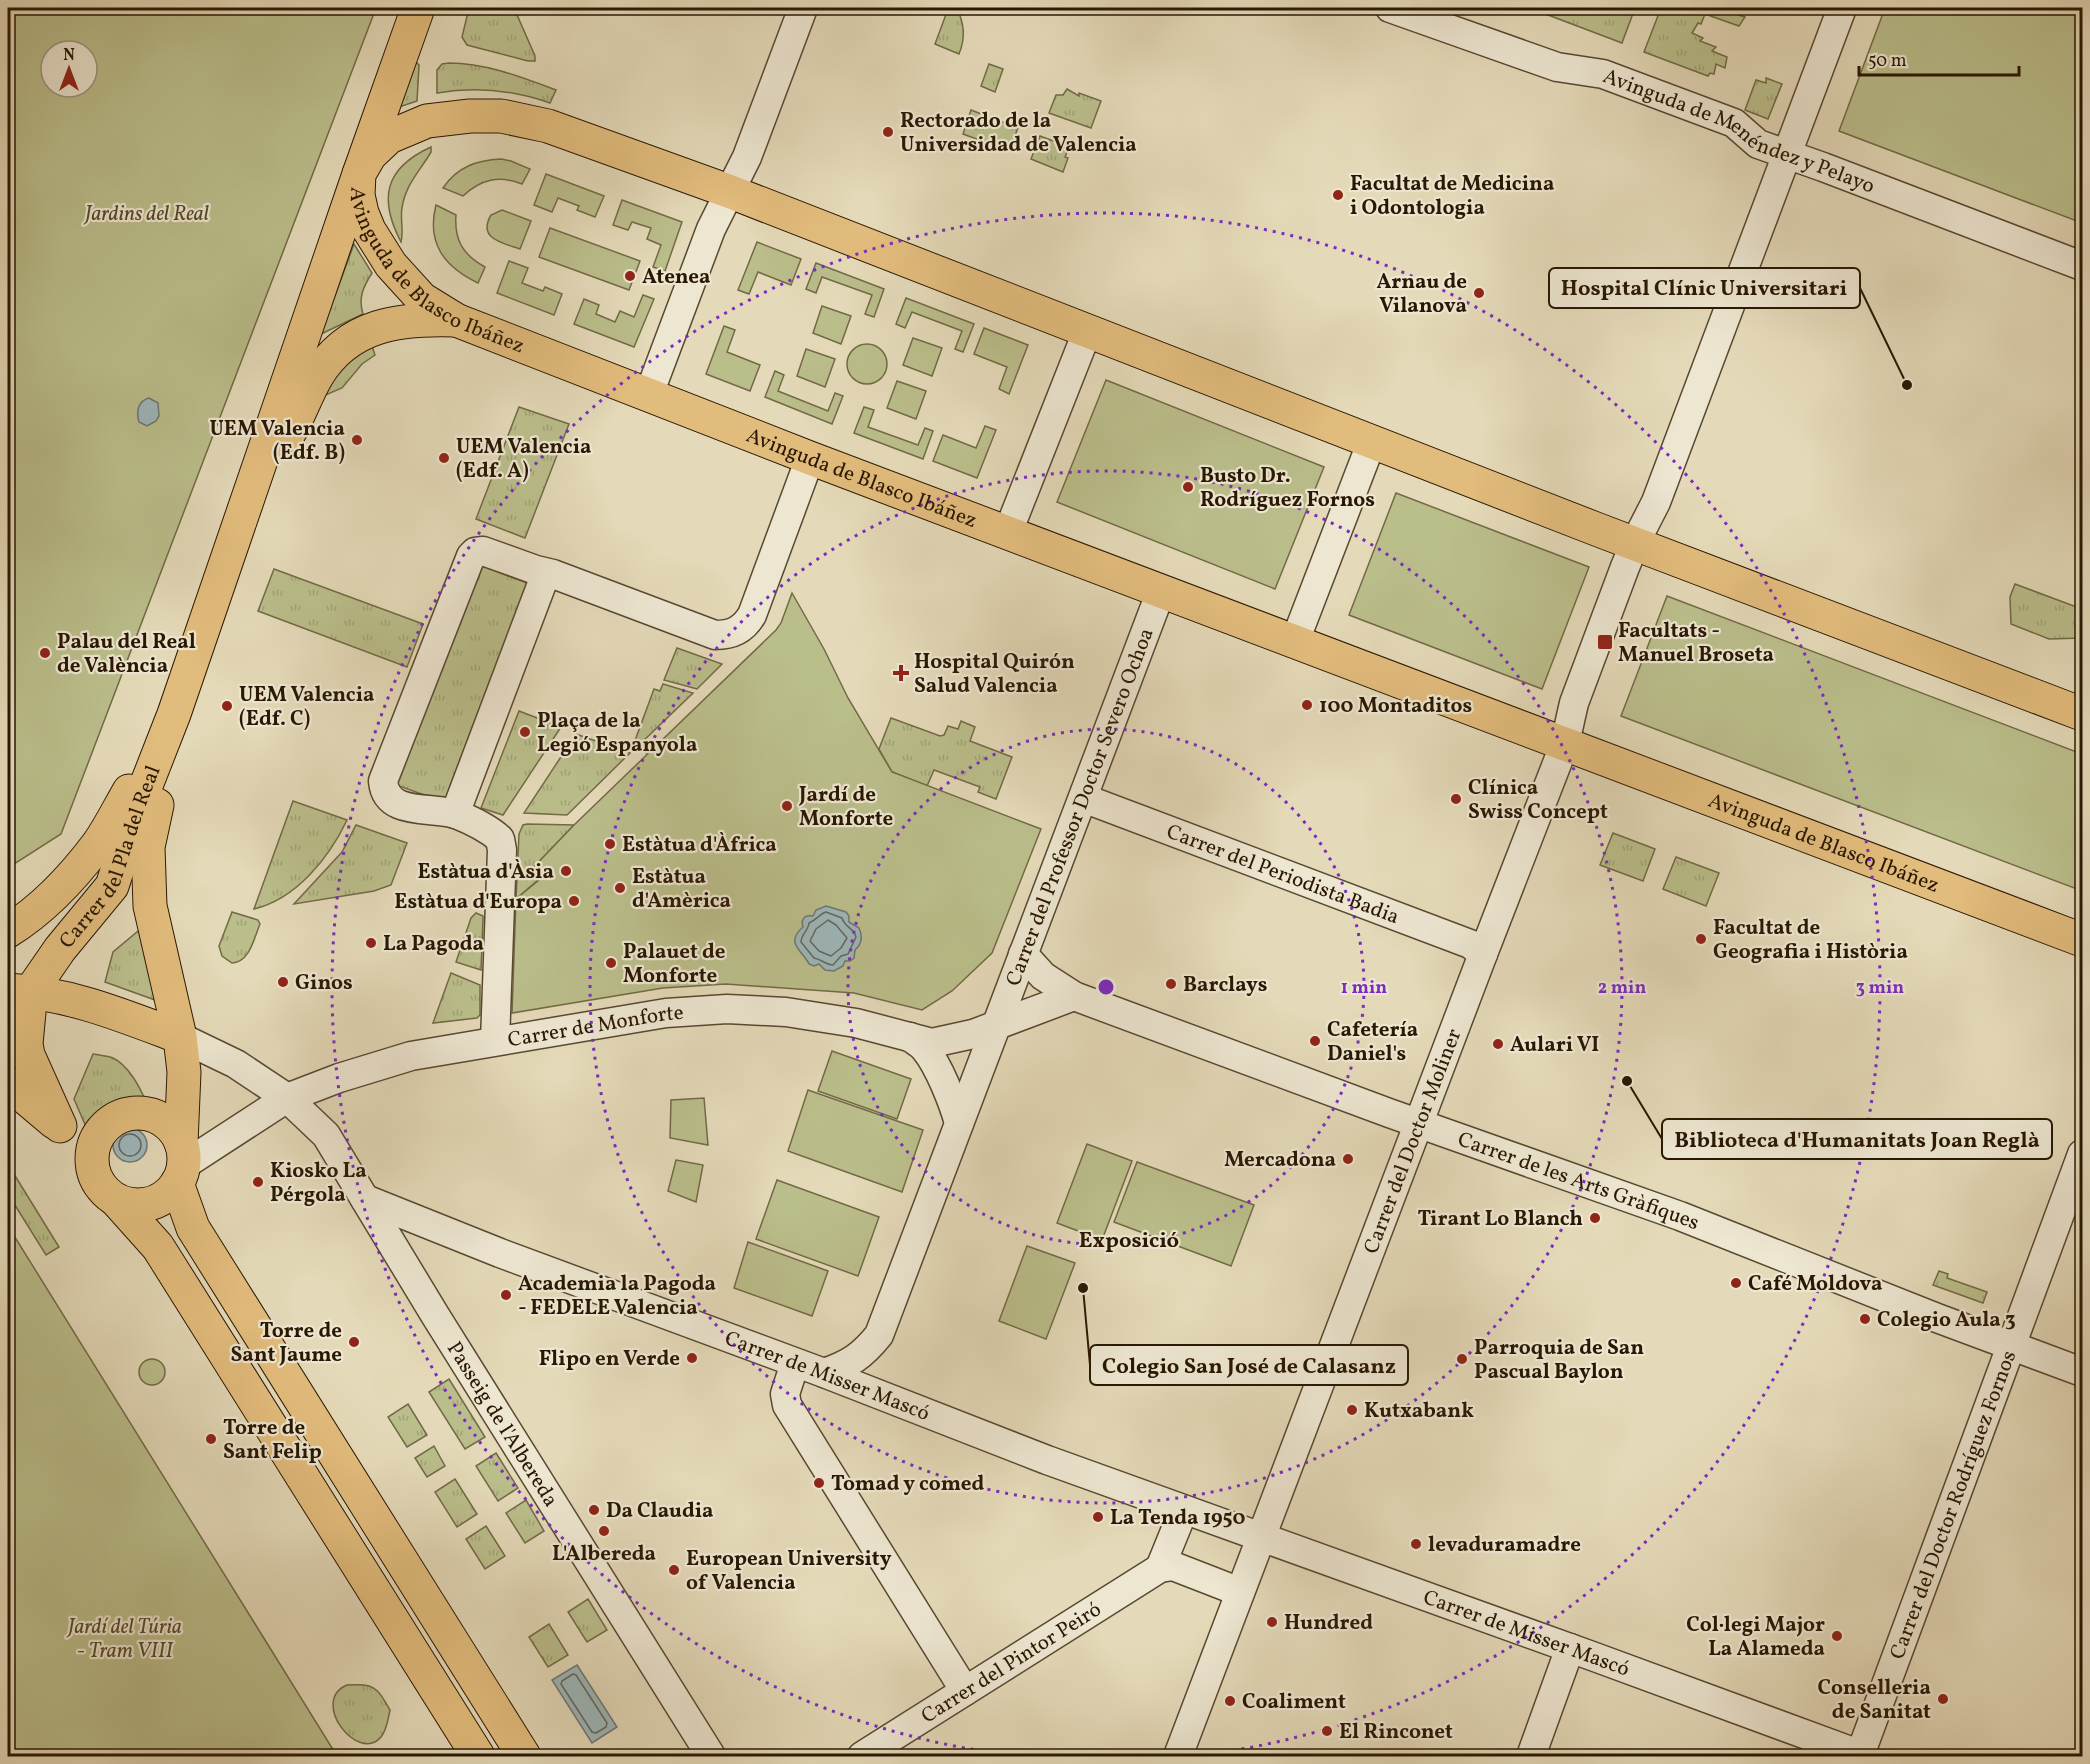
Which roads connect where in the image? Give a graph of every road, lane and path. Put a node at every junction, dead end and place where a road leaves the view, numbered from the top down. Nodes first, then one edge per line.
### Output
1 (418, 8) edge
2 (803, 8) edge
3 (1390, 8) edge
4 (1842, 8) edge
5 (1786, 155) junction
6 (359, 174) junction
7 (731, 192) junction
8 (2082, 266) edge
9 (456, 320) junction
10 (1087, 332) junction
11 (649, 393) junction
12 (1372, 441) junction
13 (810, 458) junction
14 (240, 523) junction
15 (1008, 532) junction
16 (1635, 543) junction
17 (546, 573) junction
18 (1161, 591) junction
19 (1295, 642) junction
20 (174, 714) junction
21 (2082, 714) edge
22 (1566, 744) junction
23 (1083, 798) junction
24 (455, 814) junction
25 (8, 931) edge
26 (2082, 940) edge
27 (1023, 954) junction
28 (1483, 954) junction
29 (19, 991) edge
30 (1074, 996) junction
31 (999, 1023) junction
32 (180, 1037) junction
33 (910, 1037) junction
34 (495, 1041) junction
35 (8, 1083) edge
36 (287, 1098) junction
37 (959, 1123) junction
38 (1419, 1123) junction
39 (60, 1126) junction
40 (2081, 1163) edge
41 (181, 1164) junction
42 (92, 1166) junction
43 (365, 1199) junction
44 (116, 1200) junction
45 (2012, 1345) junction
46 (795, 1363) junction
47 (2082, 1372) edge
48 (824, 1373) junction
49 (1190, 1512) junction
50 (1262, 1538) junction
51 (1160, 1568) junction
52 (1240, 1592) junction
53 (1570, 1648) junction
54 (965, 1691) junction
55 (478, 1756) edge
56 (524, 1756) edge
57 (711, 1756) edge
58 (862, 1756) edge
59 (1178, 1756) edge
60 (1531, 1756) edge
61 (1862, 1756) edge

1 - 6 main road
2 - 7 street
3 - 5 street, Avinguda de Menéndez y Pelayo
4 - 5 street
5 - 8 street, Avinguda de Menéndez y Pelayo
5 - 16 street
6 - 7 main road, Avinguda de Blasco Ibáñez
6 - 9 main road, Avinguda de Blasco Ibáñez
6 - 14 main road
7 - 10 main road, Avinguda de Blasco Ibáñez
7 - 11 street
9 - 11 main road, Avinguda de Blasco Ibáñez
9 - 14 main road
10 - 12 main road, Avinguda de Blasco Ibáñez
10 - 15 street
11 - 13 main road, Avinguda de Blasco Ibáñez
12 - 16 main road, Avinguda de Blasco Ibáñez
12 - 19 street
13 - 15 main road, Avinguda de Blasco Ibáñez
13 - 17 street
14 - 20 main road
15 - 18 main road, Avinguda de Blasco Ibáñez
16 - 21 main road, Avinguda de Blasco Ibáñez
16 - 22 street
17 - 24 street
17 - 24 street
18 - 19 main road, Avinguda de Blasco Ibáñez
18 - 23 street, Carrer del Professor Doctor Severo Ochoa
19 - 22 main road, Avinguda de Blasco Ibáñez
20 - 25 main road, Carrer del Pla del Real
20 - 29 main road, Carrer del Pla del Real
20 - 32 main road, Carrer del Pla del Real
22 - 26 main road, Avinguda de Blasco Ibáñez
22 - 28 street, Carrer del Doctor Moliner
23 - 27 street, Carrer del Professor Doctor Severo Ochoa
23 - 28 street, Carrer del Periodista Badia
24 - 34 street
27 - 30 street, Carrer de les Arts Gràfiques
27 - 31 street, Carrer del Professor Doctor Severo Ochoa
28 - 38 street, Carrer del Doctor Moliner
29 - 32 main road
29 - 39 main road, Carrer del Pla del Real
30 - 31 street
30 - 38 street, Carrer de les Arts Gràfiques
31 - 33 street
31 - 37 street, Carrer del Professor Doctor Severo Ochoa
32 - 36 street
32 - 41 main road, Carrer del Pla del Real
33 - 34 street, Carrer de Monforte
33 - 37 street
34 - 36 street, Carrer de Monforte
35 - 39 main road, Carrer del Pla del Real
36 - 41 street
36 - 43 street, Passeig de l'Albereda
37 - 48 street, Carrer del Professor Doctor Severo Ochoa
38 - 45 street, Carrer de les Arts Gràfiques
38 - 50 street, Carrer del Doctor Moliner
39 - 42 main road, Carrer del Pla del Real
40 - 45 street, Carrer del Doctor Rodríguez Fornos
41 - 42 main road
41 - 44 main road
41 - 56 main road
42 - 44 main road
43 - 46 street, Carrer de Misser Mascó
43 - 57 street, Passeig de l'Albereda
44 - 55 main road
45 - 47 street, Carrer de les Arts Gràfiques
45 - 61 street, Carrer del Doctor Rodríguez Fornos
46 - 48 street, Carrer de Misser Mascó
46 - 54 street
48 - 49 street, Carrer de Misser Mascó
49 - 50 street, Carrer de Misser Mascó
49 - 51 street
50 - 52 street, Carrer del Doctor Moliner
50 - 53 street, Carrer de Misser Mascó
51 - 52 street
51 - 54 street, Carrer del Pintor Peiró
52 - 59 street, Carrer del Doctor Moliner
53 - 60 street
53 - 61 street, Carrer de Misser Mascó
54 - 58 street, Carrer del Pintor Peiró

